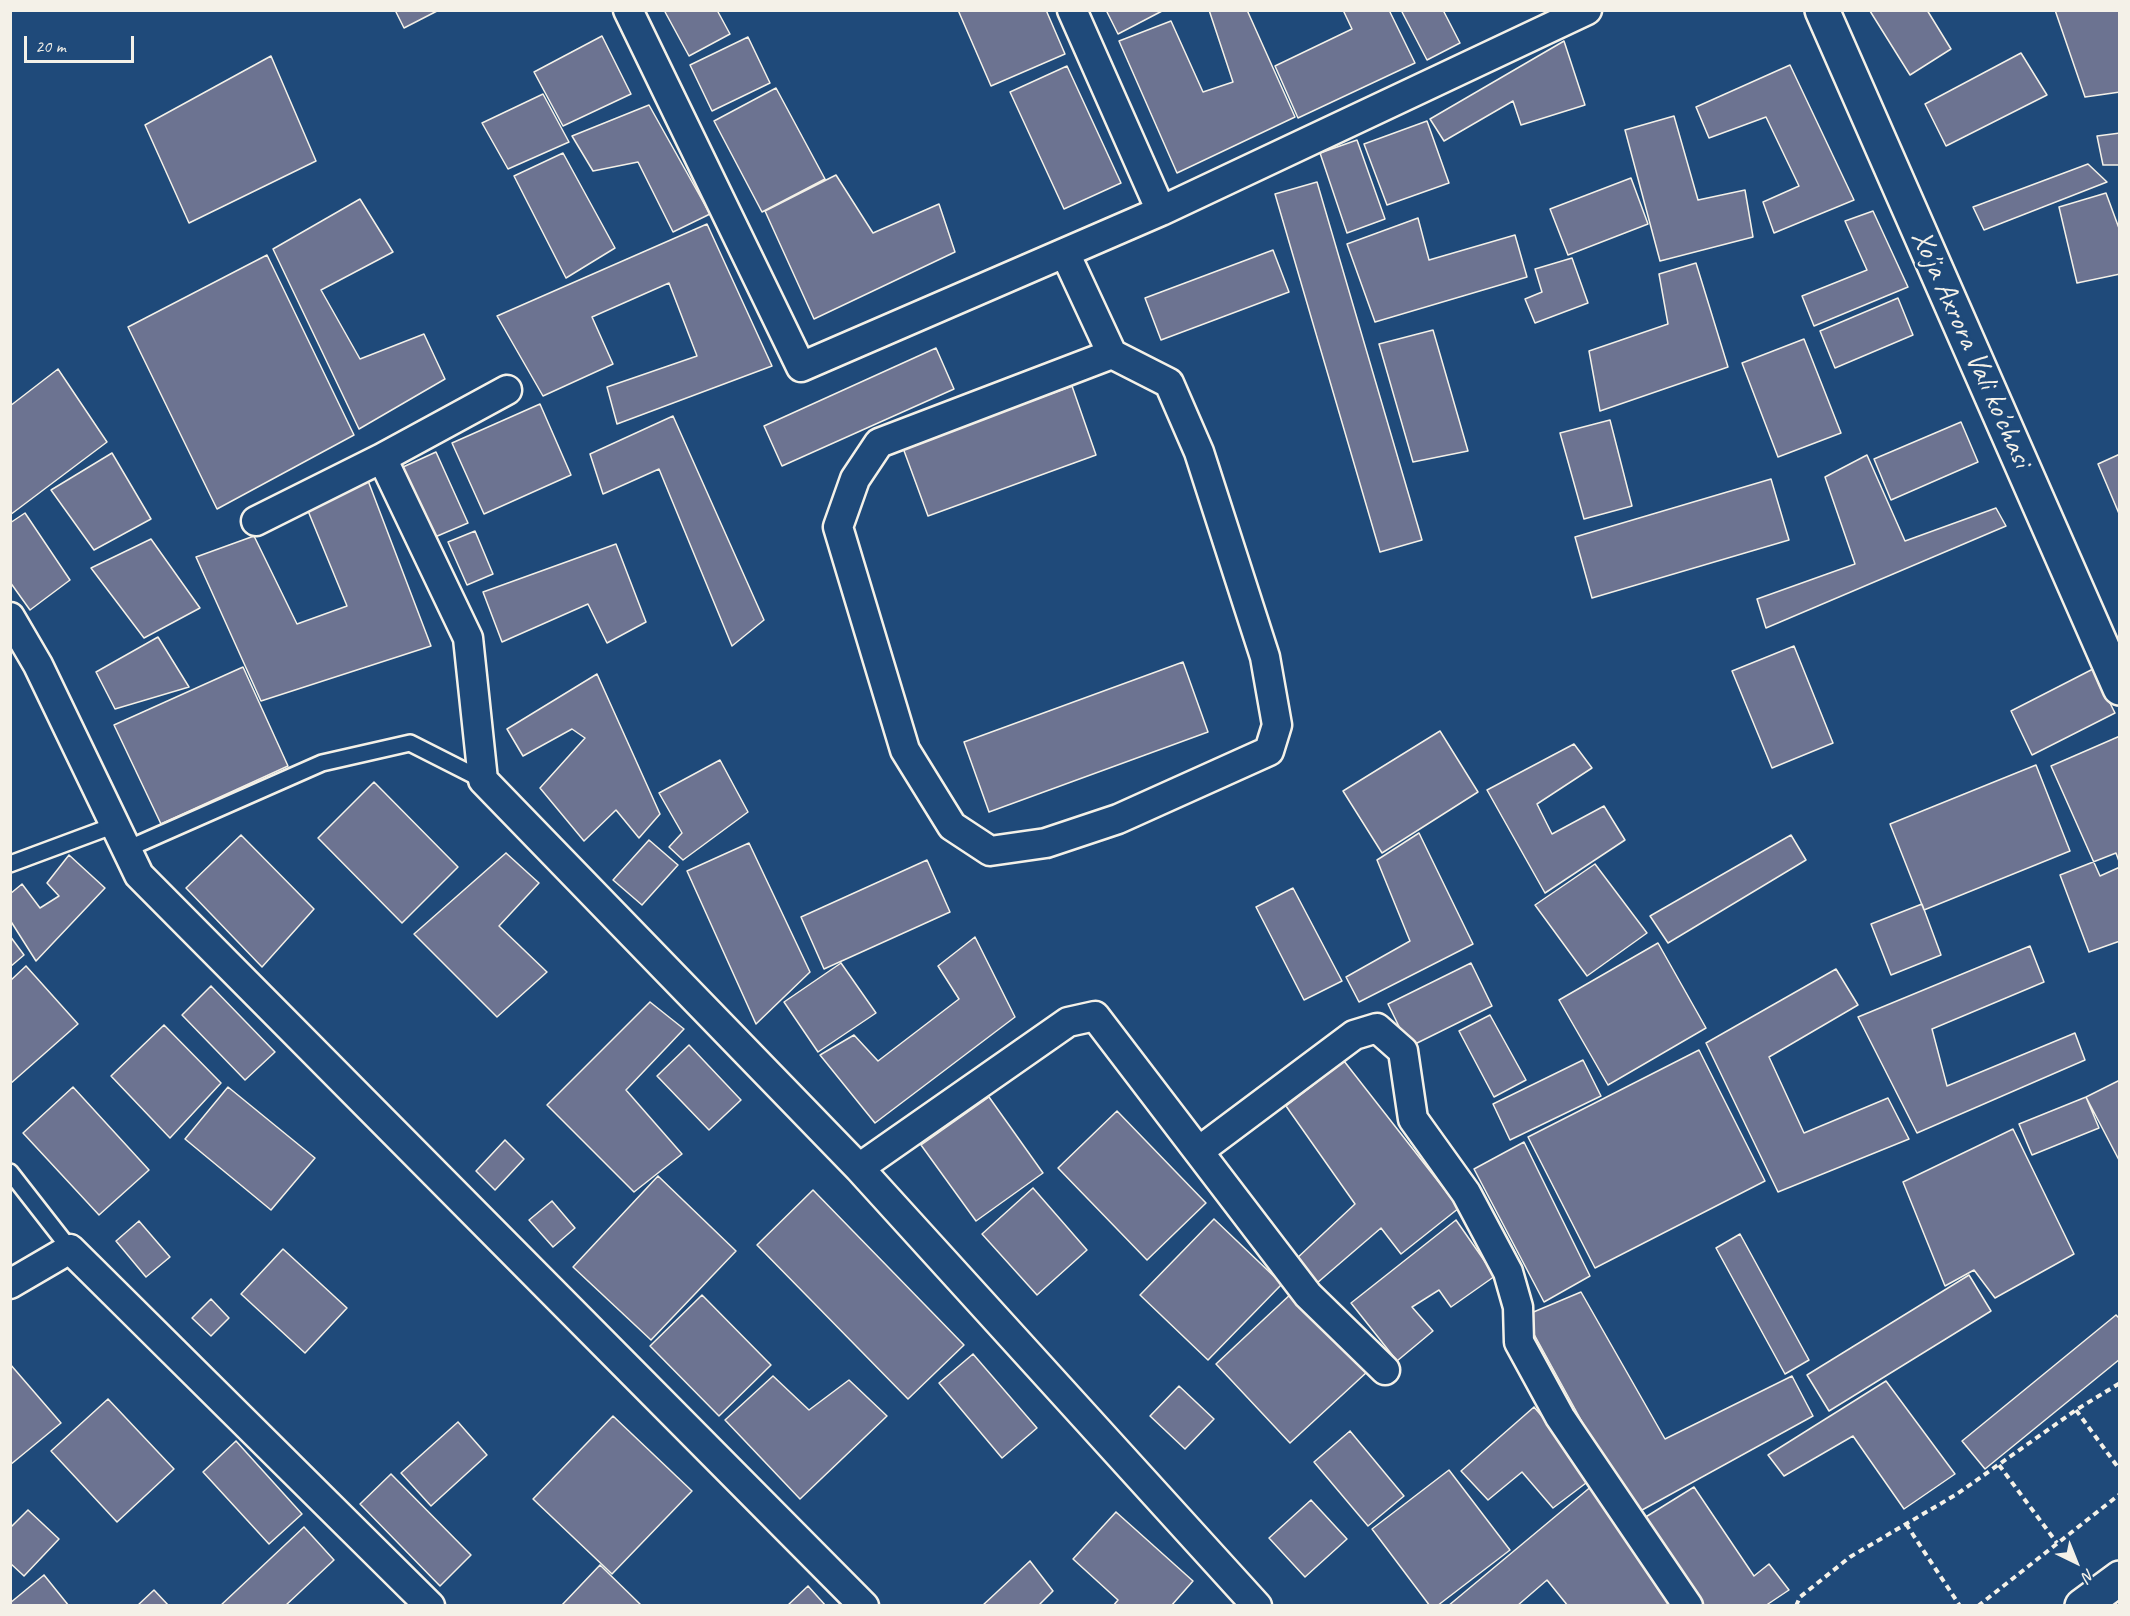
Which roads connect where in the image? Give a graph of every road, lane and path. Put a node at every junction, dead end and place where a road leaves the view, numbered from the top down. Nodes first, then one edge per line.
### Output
1 (628, 10) edge
2 (1072, 10) edge
3 (1587, 10) edge
4 (1822, 10) edge
5 (1161, 211) junction
6 (1065, 252) junction
7 (1112, 354) junction
8 (507, 390) dead end
9 (382, 458) junction
10 (256, 521) dead end
11 (10, 617) edge
12 (2120, 688) edge
13 (483, 780) junction
14 (121, 837) junction
15 (10, 864) edge
16 (1199, 1151) junction
17 (859, 1168) junction
18 (10, 1172) edge
19 (70, 1249) junction
20 (10, 1284) edge
21 (1385, 1370) dead end
22 (2120, 1383) edge
23 (2076, 1410) junction
24 (1999, 1465) junction
25 (2120, 1470) edge
26 (2120, 1494) edge
27 (1906, 1524) junction
28 (2057, 1543) junction
29 (2120, 1578) edge
30 (1244, 1601) edge
31 (430, 1605) edge
32 (864, 1605) edge
33 (1688, 1605) edge
34 (1796, 1605) edge
35 (1960, 1605) edge
36 (1978, 1605) edge
37 (2082, 1605) edge

1 - 6 street
2 - 5 street
3 - 5 street
4 - 12 street, Xo'ja Axrora Vali ko'chasi
5 - 6 street
6 - 7 street
7 - 7 street
8 - 9 street
9 - 10 street
9 - 13 street
11 - 14 street
13 - 14 lane
13 - 17 street
14 - 15 lane
14 - 32 street
16 - 17 street
16 - 21 street
16 - 33 street
17 - 30 street
18 - 19 lane
19 - 20 street
19 - 31 street
22 - 23 path
23 - 24 path
23 - 25 path
24 - 27 path
24 - 28 path
26 - 28 path
27 - 34 path
27 - 35 path
28 - 36 path
29 - 37 street

